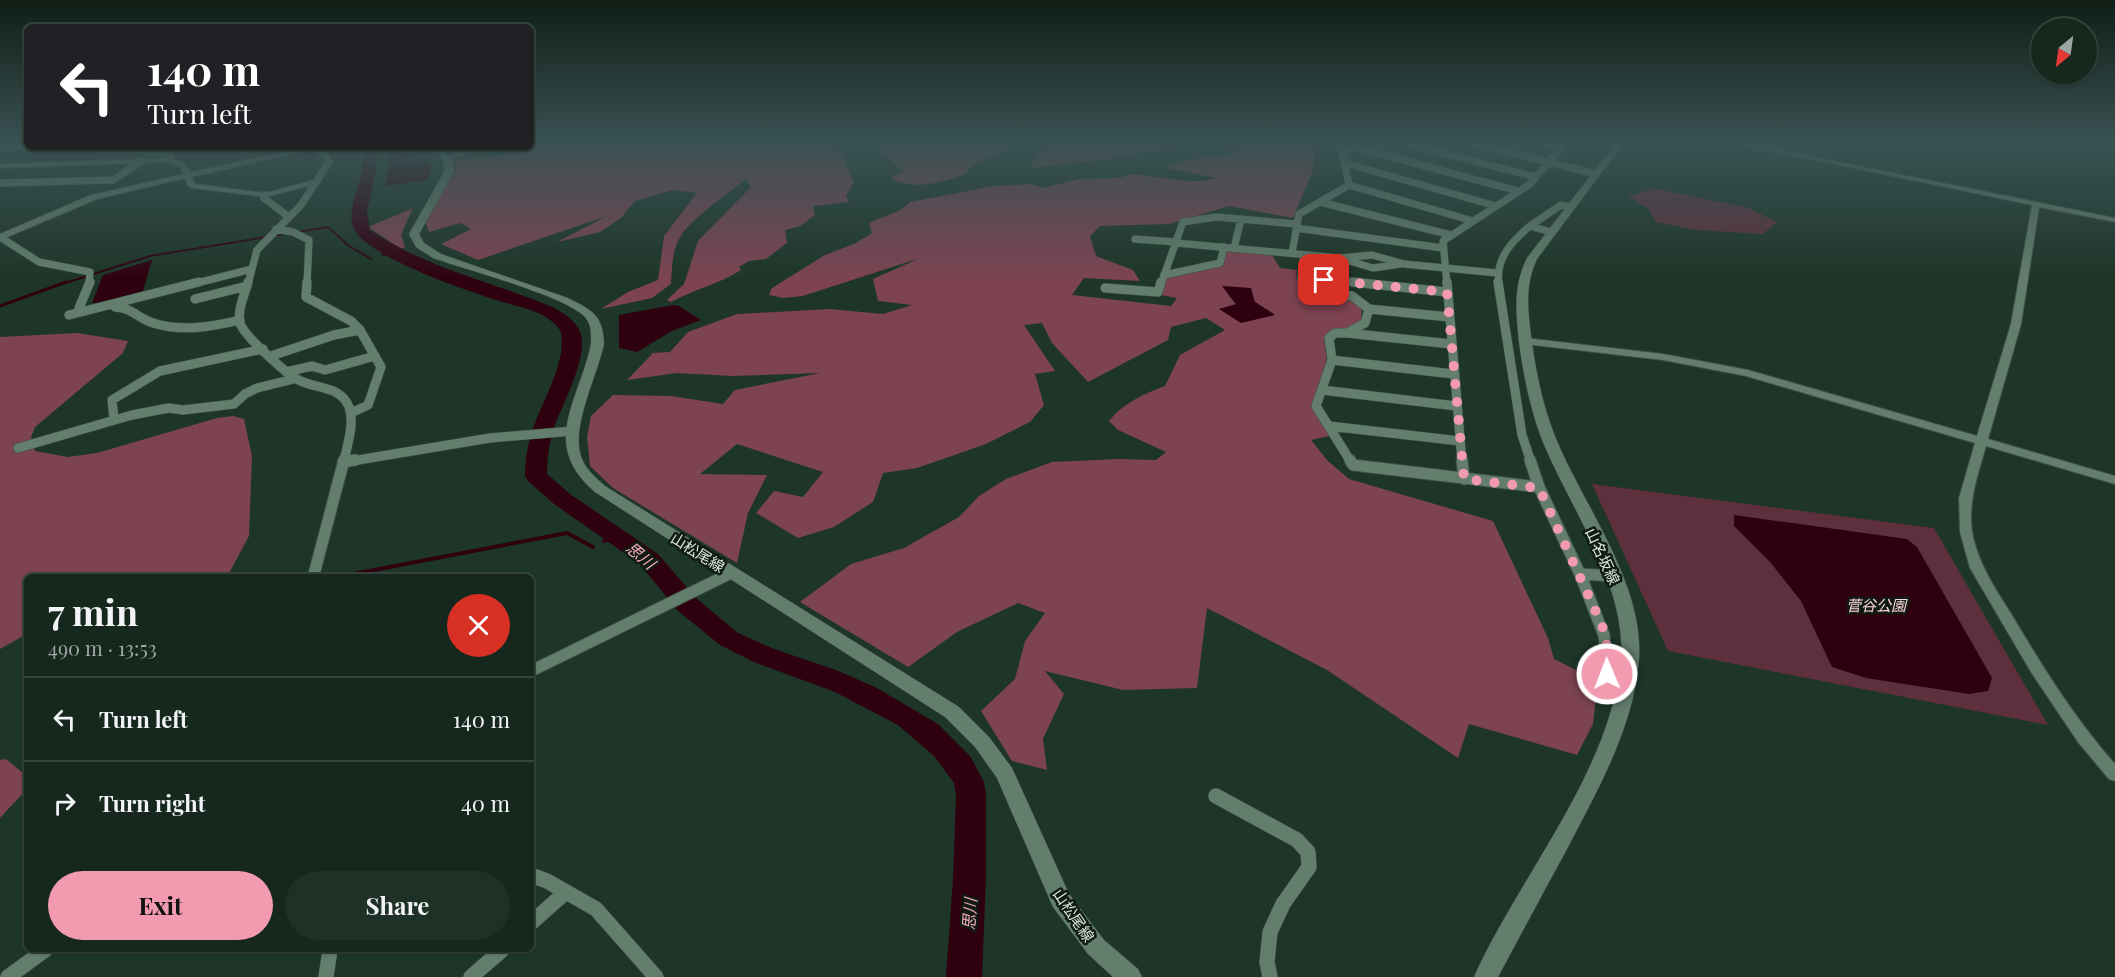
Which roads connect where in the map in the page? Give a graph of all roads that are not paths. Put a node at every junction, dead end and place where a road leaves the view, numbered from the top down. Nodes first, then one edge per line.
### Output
1 (123, 190) edge
2 (222, 190) edge
3 (286, 190) edge
4 (311, 190) edge
5 (438, 190) edge
6 (1341, 190) edge
7 (1364, 190) edge
8 (1438, 190) edge
9 (1509, 190) edge
10 (1521, 190) edge
11 (1584, 190) edge
12 (1965, 190) edge
13 (1518, 192) junction
14 (266, 195) junction
15 (1320, 202) junction
16 (2036, 204) junction
17 (1496, 206) junction
18 (1571, 207) junction
19 (289, 217) junction
20 (1241, 219) junction
21 (2115, 220) edge
22 (1473, 222) junction
23 (1297, 226) junction
24 (1530, 226) junction
25 (276, 229) junction
26 (1551, 232) junction
27 (1451, 235) junction
28 (0, 237) edge
29 (1136, 239) dead end
30 (1176, 242) junction
31 (1224, 247) junction
32 (1234, 248) junction
33 (1443, 248) junction
34 (1292, 253) junction
35 (1304, 255) junction
36 (1340, 258) junction
37 (1404, 264) junction
38 (1445, 268) junction
39 (252, 269) junction
40 (1497, 273) junction
41 (1164, 275) junction
42 (1301, 277) junction
43 (1348, 282) junction
44 (247, 286) junction
45 (1106, 288) dead end
46 (1447, 292) junction
47 (1343, 295) junction
48 (195, 299) dead end
49 (96, 308) junction
50 (1369, 309) junction
51 (81, 312) junction
52 (69, 315) dead end
53 (1449, 317) junction
54 (240, 320) junction
55 (360, 330) junction
56 (1347, 333) junction
57 (1525, 341) junction
58 (1451, 344) junction
59 (263, 349) junction
60 (271, 356) junction
61 (375, 356) junction
62 (1332, 360) junction
63 (1454, 374) junction
64 (290, 375) junction
65 (1322, 390) junction
66 (1456, 406) junction
67 (351, 413) junction
68 (114, 420) junction
69 (1329, 426) junction
70 (565, 432) junction
71 (1460, 441) junction
72 (1982, 441) junction
73 (18, 448) dead end
74 (344, 462) junction
75 (1464, 479) junction
76 (2115, 480) edge
77 (1539, 488) junction
78 (731, 573) junction
79 (315, 574) edge
80 (1580, 574) junction
81 (1613, 576) junction
82 (534, 670) edge
83 (1607, 674) dead end
84 (2115, 775) edge
85 (1216, 796) dead end
86 (534, 876) edge
87 (566, 892) junction
88 (534, 920) edge
89 (42, 952) edge
90 (330, 952) edge
91 (500, 952) edge
92 (8, 977) edge
93 (326, 977) edge
94 (471, 977) edge
95 (656, 977) edge
96 (1130, 977) edge
97 (1270, 977) edge
98 (1486, 977) edge

1 - 28 street
2 - 14 street
3 - 14 street
4 - 19 street
5 - 70 main road, 山松尾線
6 - 15 street
7 - 22 street
8 - 17 street
9 - 13 street
10 - 13 street
11 - 18 main road, 山名坂線
12 - 16 street
13 - 17 street
14 - 19 street
15 - 23 street
15 - 27 street
16 - 21 street
16 - 72 street
17 - 22 street
18 - 24 street
18 - 26 main road, 山名坂線
19 - 25 street
20 - 23 street
20 - 30 street
20 - 32 street
22 - 27 street
23 - 33 street
23 - 34 street
24 - 26 street
24 - 40 street
25 - 39 street
25 - 55 street
26 - 57 main road, 山名坂線
27 - 33 street
28 - 51 street
29 - 30 street
30 - 31 street
30 - 41 street
31 - 32 street
31 - 41 street
32 - 34 street
33 - 38 street
34 - 35 street
35 - 36 street
35 - 42 street
36 - 37 street
36 - 37 street
37 - 38 street
38 - 40 street
38 - 46 street
39 - 44 street
39 - 49 street
40 - 77 street
41 - 45 street
42 - 43 street
42 - 47 street
43 - 46 street
43 - 47 street
44 - 48 street
44 - 54 street
46 - 53 street
47 - 50 street
49 - 51 street
49 - 54 street
50 - 53 street
50 - 56 street
51 - 52 street
53 - 58 street
54 - 59 street
55 - 60 street
55 - 61 street
56 - 58 street
56 - 62 street
57 - 72 street
57 - 81 main road, 山名坂線
58 - 63 street
59 - 60 street
59 - 68 street
60 - 64 street
61 - 64 street
61 - 67 street
62 - 63 street
62 - 65 street
63 - 66 street
64 - 67 street
64 - 68 street
65 - 66 street
65 - 69 street
66 - 71 street
67 - 74 street
68 - 73 street
69 - 71 street
69 - 75 street
70 - 74 street
70 - 78 main road, 山松尾線
71 - 75 street
72 - 76 street
72 - 84 street
74 - 79 street
75 - 77 street
77 - 80 street
78 - 82 street
78 - 96 main road, 山松尾線
80 - 81 street
80 - 83 street
81 - 98 main road, 山名坂線
85 - 97 street
86 - 87 street
87 - 88 street
87 - 95 street
89 - 92 street
90 - 93 street
91 - 94 street

